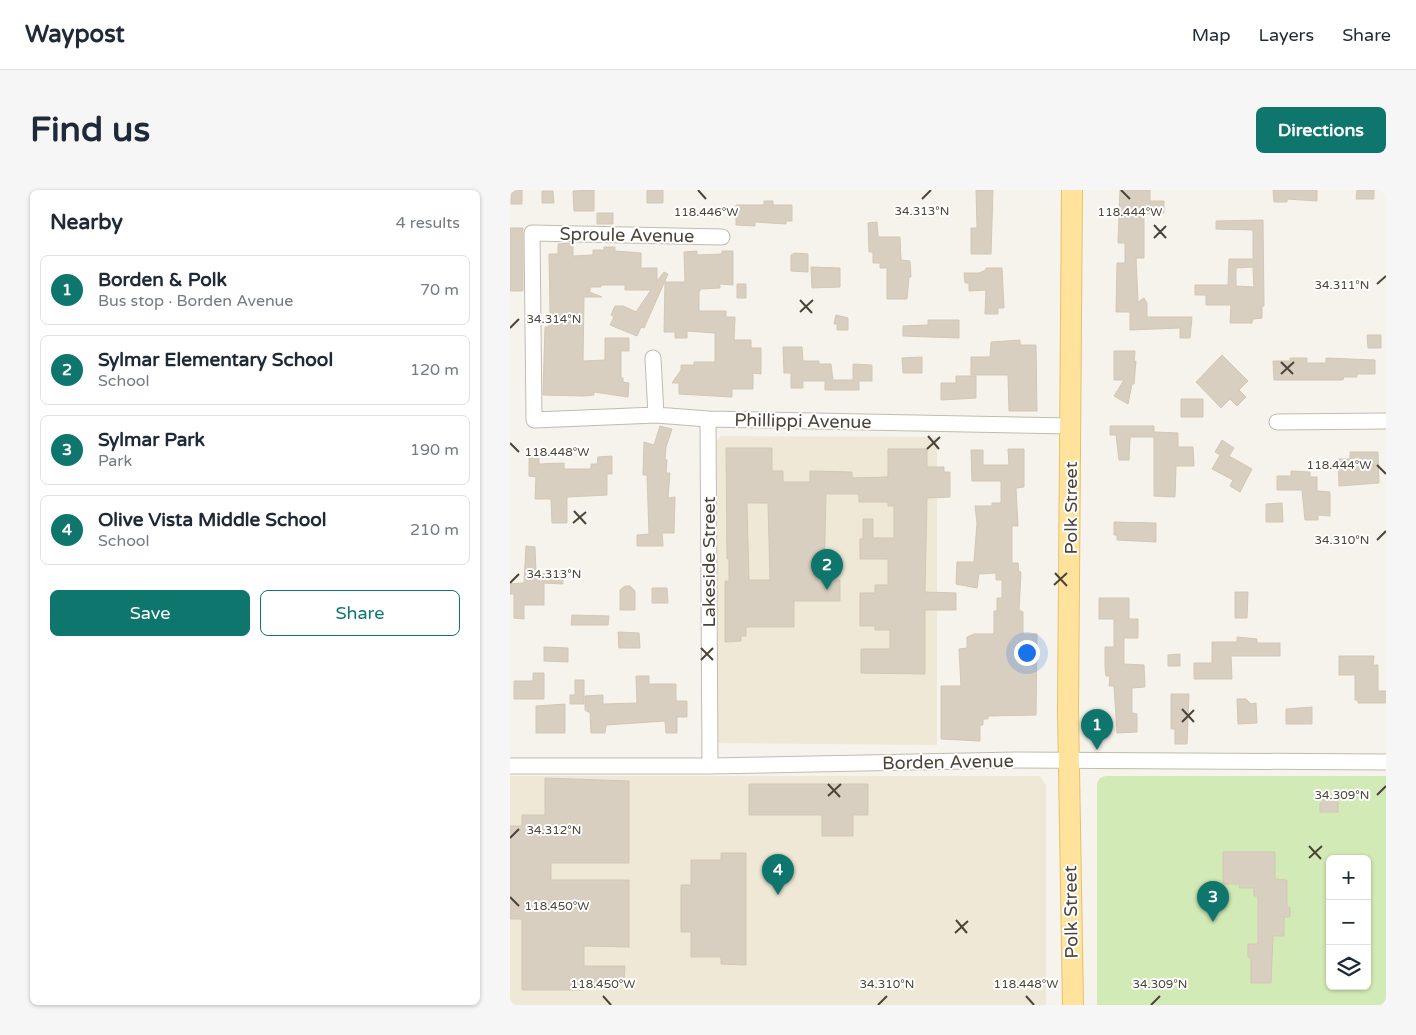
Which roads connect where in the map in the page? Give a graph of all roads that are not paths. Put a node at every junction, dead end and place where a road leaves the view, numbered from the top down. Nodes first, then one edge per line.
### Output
1 (1072, 190) edge
2 (722, 237) dead end
3 (653, 358) dead end
4 (656, 415) junction
5 (708, 419) junction
6 (534, 420) joint
7 (1386, 420) edge
8 (1277, 422) dead end
9 (1072, 426) junction
10 (1069, 761) junction
11 (1386, 762) edge
12 (510, 766) edge
13 (710, 766) junction
14 (1073, 1005) edge

1 - 9 main road, Polk Street
2 - 6 street, Sproule Avenue
3 - 4 street
4 - 5 street, Phillippi Avenue
4 - 6 street, Phillippi Avenue
5 - 9 street, Phillippi Avenue
5 - 13 street, Lakeside Street
7 - 8 street
9 - 10 main road, Polk Street
10 - 11 street, Borden Avenue
10 - 13 street, Borden Avenue
10 - 14 main road, Polk Street
12 - 13 street, Borden Avenue

